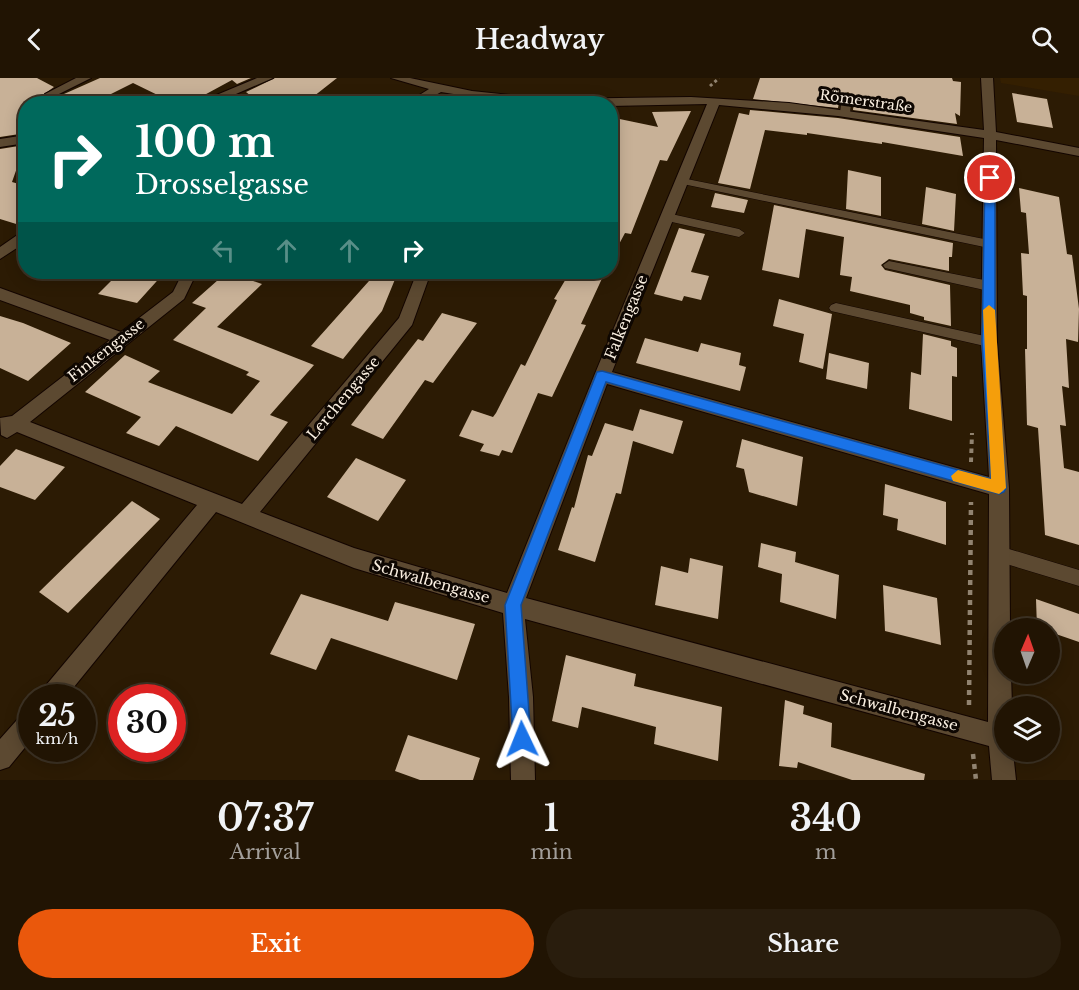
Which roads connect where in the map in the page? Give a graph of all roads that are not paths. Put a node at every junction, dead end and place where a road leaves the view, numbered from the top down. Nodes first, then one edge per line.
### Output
1 (85, 78) edge
2 (267, 78) edge
3 (397, 78) edge
4 (987, 78) edge
5 (438, 89) junction
6 (51, 94) dead end
7 (221, 96) edge
8 (425, 96) edge
9 (465, 96) edge
10 (847, 97) dead end
11 (618, 102) edge
12 (714, 102) junction
13 (845, 113) junction
14 (990, 134) junction
15 (18, 140) edge
16 (0, 143) edge
17 (1079, 152) edge
18 (682, 180) junction
19 (667, 217) junction
20 (739, 233) dead end
21 (18, 240) edge
22 (989, 244) junction
23 (0, 254) edge
24 (889, 265) dead end
25 (187, 279) edge
26 (421, 279) edge
27 (989, 286) junction
28 (0, 294) edge
29 (836, 308) dead end
30 (121, 338) junction
31 (989, 342) junction
32 (602, 376) junction
33 (5, 428) edge
34 (999, 488) junction
35 (211, 503) junction
36 (246, 514) junction
37 (999, 554) junction
38 (1079, 578) edge
39 (513, 605) junction
40 (62, 684) edge
41 (1000, 696) edge
42 (994, 735) edge
43 (18, 737) edge
44 (0, 758) edge
45 (1002, 762) edge
46 (524, 780) edge
47 (1004, 780) edge

1 - 6 street
2 - 7 street
3 - 5 street, Römerstraße
4 - 14 street
5 - 8 street
5 - 9 street, Römerstraße
10 - 13 lane
11 - 12 street, Römerstraße
12 - 13 street, Römerstraße
12 - 18 street, Falkengasse
13 - 14 street, Römerstraße
14 - 17 street, Römerstraße
14 - 22 street
15 - 16 street
18 - 19 street, Falkengasse
18 - 22 lane
19 - 20 lane
19 - 32 street, Falkengasse
21 - 23 street
22 - 27 street
24 - 27 lane
25 - 30 street, Finkengasse
26 - 36 street, Lerchengasse
27 - 31 street
28 - 30 street
29 - 31 lane
30 - 33 street, Finkengasse
31 - 34 street
32 - 34 street
32 - 39 street, Falkengasse
33 - 35 street, Schwalbengasse
34 - 37 street
35 - 36 street, Schwalbengasse
35 - 40 street
36 - 39 street, Schwalbengasse
37 - 38 lane
37 - 41 street
39 - 42 street, Schwalbengasse
39 - 46 street, Falkengasse
43 - 44 street
45 - 47 street

